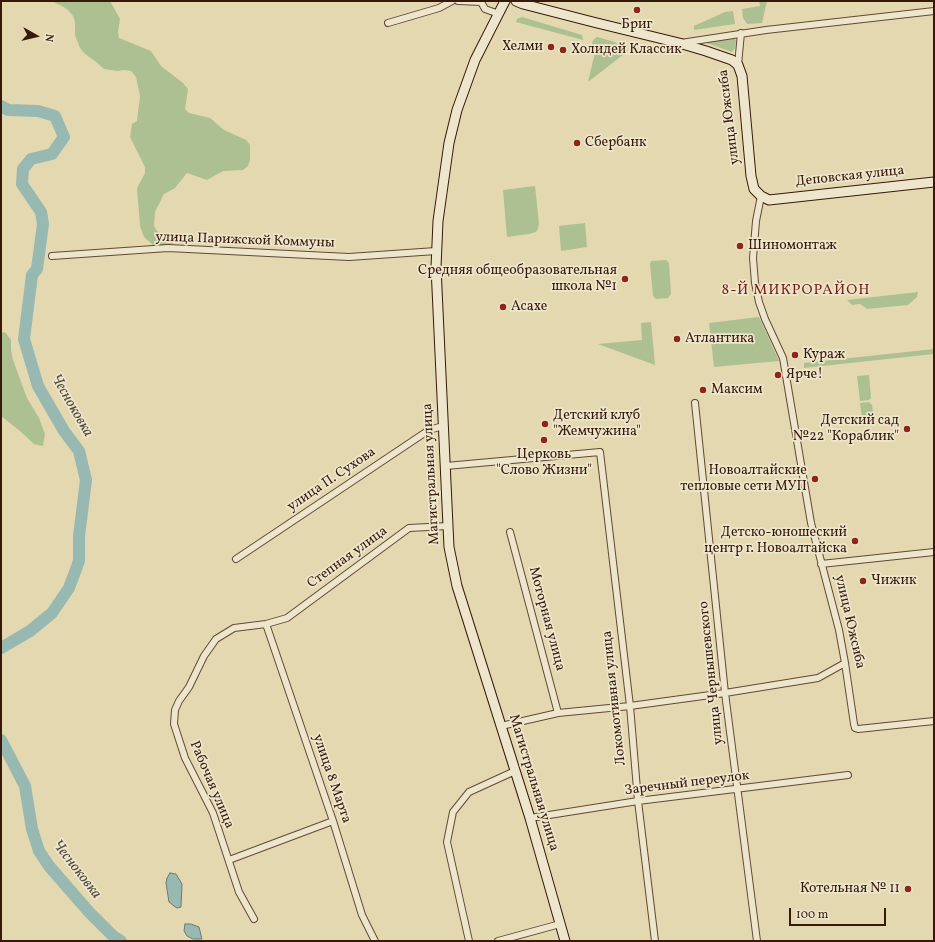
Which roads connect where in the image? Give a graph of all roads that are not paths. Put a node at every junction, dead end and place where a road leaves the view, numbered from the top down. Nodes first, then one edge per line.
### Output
1 (452, 1) edge
2 (458, 1) edge
3 (505, 1) edge
4 (516, 1) edge
5 (480, 2) edge
6 (934, 11) edge
7 (499, 14) junction
8 (388, 23) dead end
9 (741, 33) junction
10 (679, 43) junction
11 (738, 64) junction
12 (934, 182) edge
13 (765, 198) junction
14 (436, 251) junction
15 (52, 256) dead end
16 (695, 403) dead end
17 (443, 426) junction
18 (446, 466) junction
19 (448, 526) junction
20 (510, 532) dead end
21 (934, 552) edge
22 (236, 559) dead end
23 (821, 564) junction
24 (266, 624) junction
25 (845, 663) junction
26 (725, 693) junction
27 (630, 706) junction
28 (558, 713) junction
29 (934, 721) edge
30 (501, 726) junction
31 (515, 771) junction
32 (848, 775) dead end
33 (738, 789) junction
34 (638, 802) junction
35 (530, 818) junction
36 (332, 821) junction
37 (229, 860) junction
38 (254, 919) dead end
39 (560, 924) junction
40 (375, 941) edge
41 (469, 941) edge
42 (498, 941) edge
43 (565, 941) edge
44 (654, 941) edge
45 (757, 941) edge

1 - 8 street
2 - 5 street
3 - 7 street, Магистральная улица
4 - 10 street
5 - 7 street
6 - 9 street
7 - 14 street, Магистральная улица
9 - 10 street
9 - 11 street, улица Южсиба
10 - 11 street
11 - 13 street, улица Южсиба
12 - 13 street, Деповская улица
13 - 23 street, улица Южсиба
14 - 15 street, улица Парижской Коммуны
14 - 17 street, Магистральная улица
16 - 26 street, улица Чернышевского
17 - 18 street, Магистральная улица
17 - 22 street, улица П. Сухова
18 - 19 street, Магистральная улица
18 - 27 street, Локомотивная улица
19 - 24 street, Степная улица
19 - 30 street, Магистральная улица
20 - 28 street, Моторная улица
21 - 23 street
23 - 25 street, улица Южсиба
24 - 36 street, улица 8 Марта
24 - 37 street, Рабочая улица
25 - 26 street
25 - 29 street, улица Южсиба
26 - 27 street
26 - 33 street, улица Чернышевского
27 - 28 street
27 - 34 street, Локомотивная улица
28 - 30 street
30 - 31 street, Магистральная улица
31 - 35 street, Магистральная улица
31 - 41 street
32 - 33 street, Заречный переулок
33 - 34 street, Заречный переулок
33 - 45 street, улица Чернышевского
34 - 35 street, Заречный переулок
34 - 44 street, Локомотивная улица
35 - 39 street, Магистральная улица
36 - 37 street
36 - 40 street, улица 8 Марта
37 - 38 street, Рабочая улица
39 - 42 street
39 - 43 street, Магистральная улица

